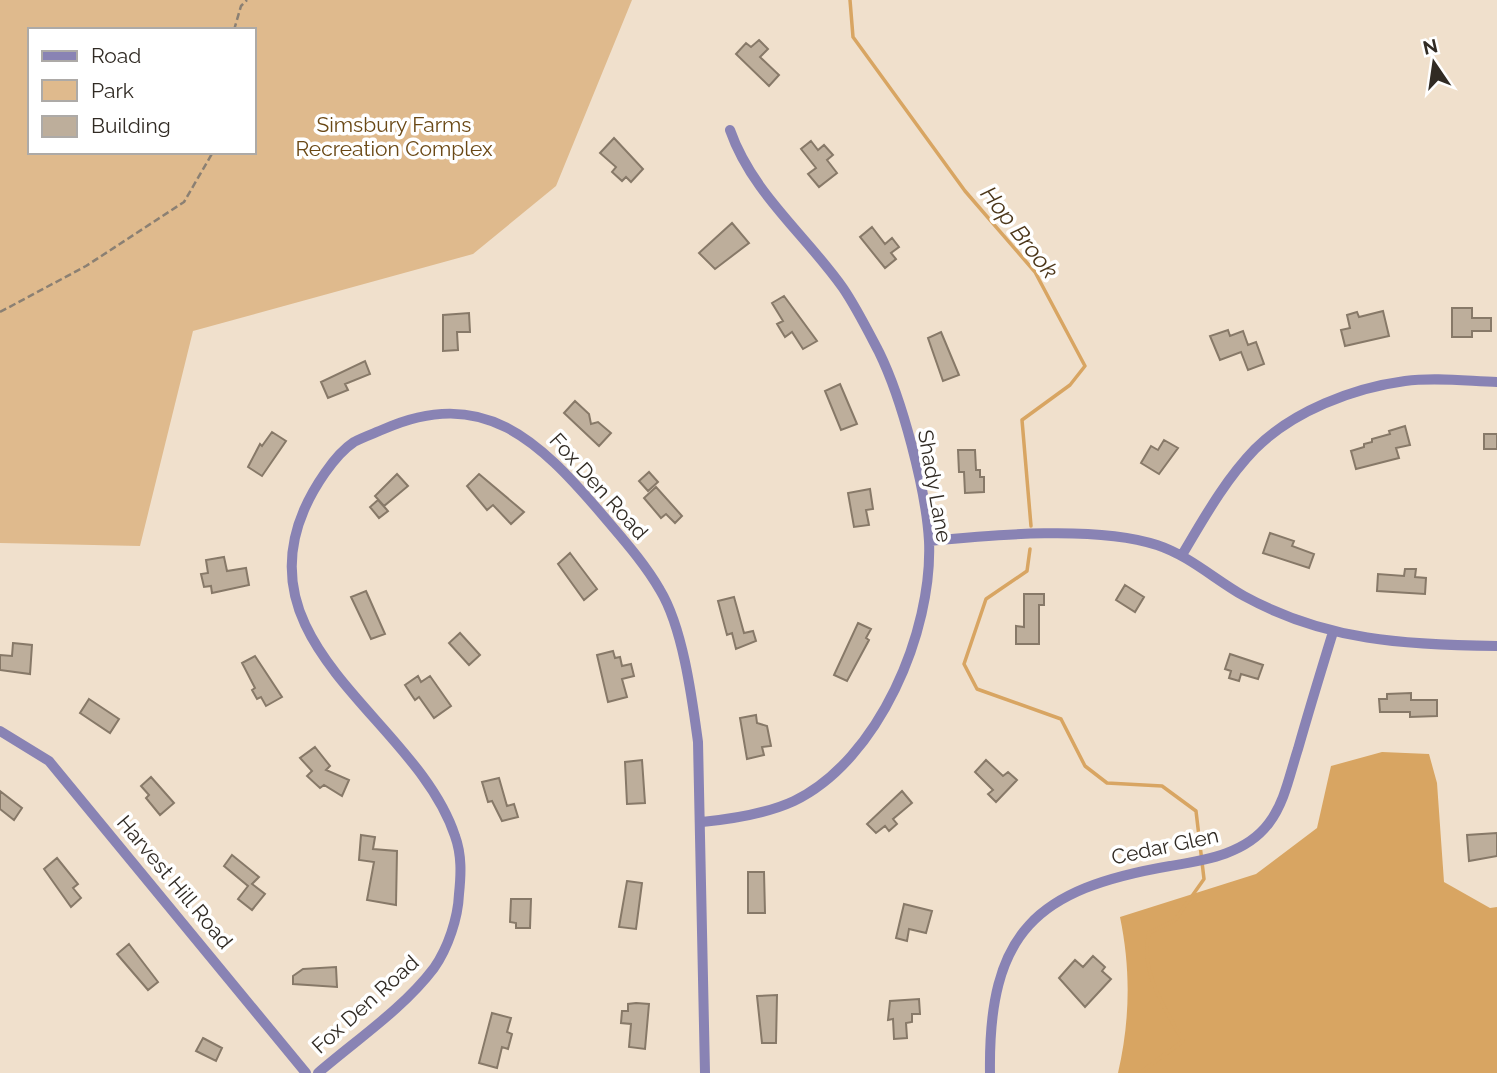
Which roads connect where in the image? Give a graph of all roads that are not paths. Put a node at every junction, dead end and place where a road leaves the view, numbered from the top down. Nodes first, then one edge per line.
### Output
1 (730, 130) dead end
2 (1497, 382) edge
3 (929, 541) junction
4 (1182, 555) junction
5 (1333, 632) junction
6 (1497, 646) edge
7 (0, 731) edge
8 (702, 822) junction
9 (306, 1073) edge
10 (317, 1073) edge
11 (705, 1073) edge
12 (990, 1073) edge

1 - 3 street, Shady Lane
2 - 4 street
3 - 4 street
3 - 8 street, Shady Lane
4 - 5 street
5 - 6 street
5 - 12 street, Cedar Glen
7 - 9 street, Harvest Hill Road
8 - 10 street, Fox Den Road
8 - 11 street, Fox Den Road

